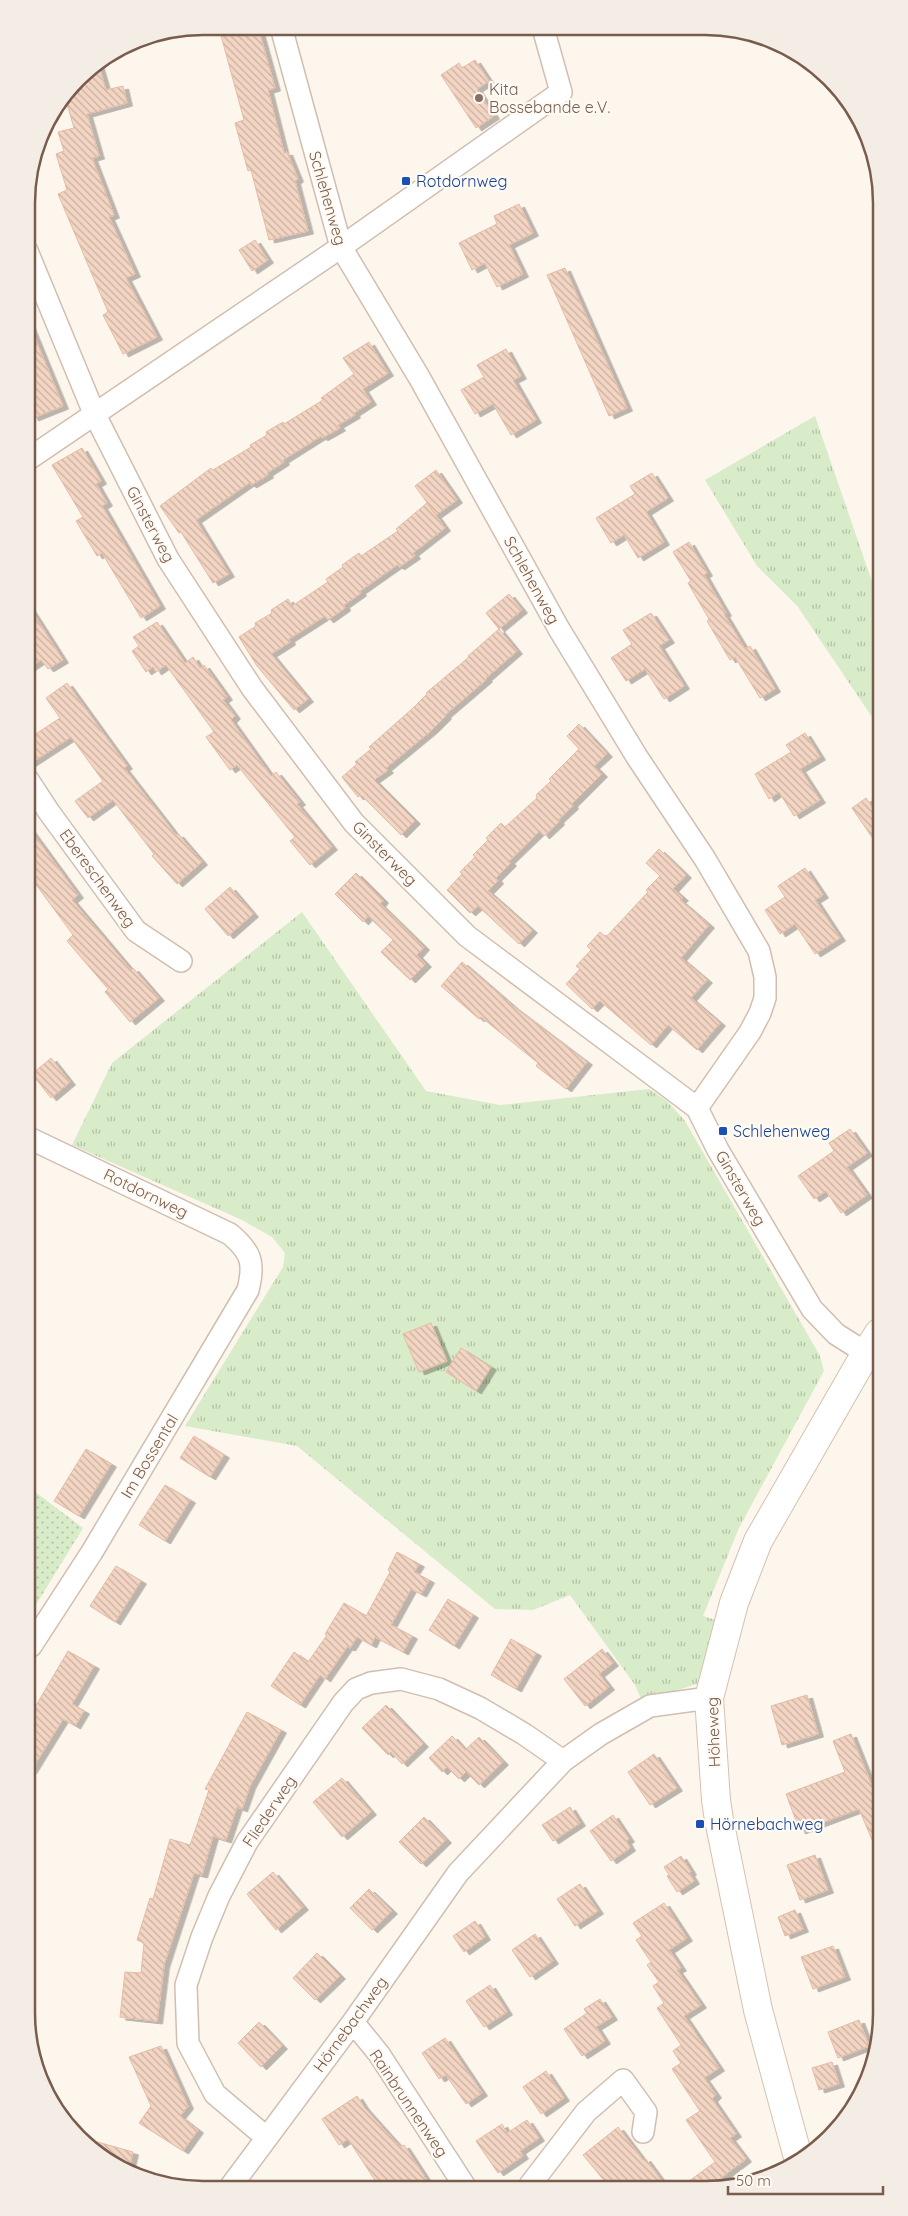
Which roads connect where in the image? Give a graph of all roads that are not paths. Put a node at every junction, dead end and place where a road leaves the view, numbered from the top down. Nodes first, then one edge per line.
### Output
1 (283, 35) edge
2 (545, 35) edge
3 (341, 247) junction
4 (35, 270) edge
5 (94, 413) junction
6 (35, 455) edge
7 (35, 791) edge
8 (182, 961) dead end
9 (697, 1108) junction
10 (35, 1140) edge
11 (252, 1261) joint
12 (872, 1343) edge
13 (35, 1640) edge
14 (709, 1698) junction
15 (563, 1762) junction
16 (353, 2022) junction
17 (643, 2132) dead end
18 (267, 2138) junction
19 (798, 2154) edge
20 (235, 2181) edge
21 (461, 2181) edge
22 (533, 2181) edge

1 - 3 street, Schlehenweg
2 - 3 street
3 - 5 street
3 - 9 street, Schlehenweg
4 - 5 street, Ginsterweg
5 - 6 street
5 - 9 street, Ginsterweg
7 - 8 street, Ebereschenweg
9 - 12 street, Ginsterweg
10 - 11 street, Rotdornweg
11 - 13 street, Im Bossental
12 - 14 street, Höheweg
14 - 15 street, Hörnebachweg
14 - 19 street, Höheweg
15 - 16 street, Hörnebachweg
15 - 18 street, Fliederweg
16 - 18 street, Hörnebachweg
16 - 21 street, Rainbrunnenweg
17 - 22 street
18 - 20 street, Hörnebachweg

